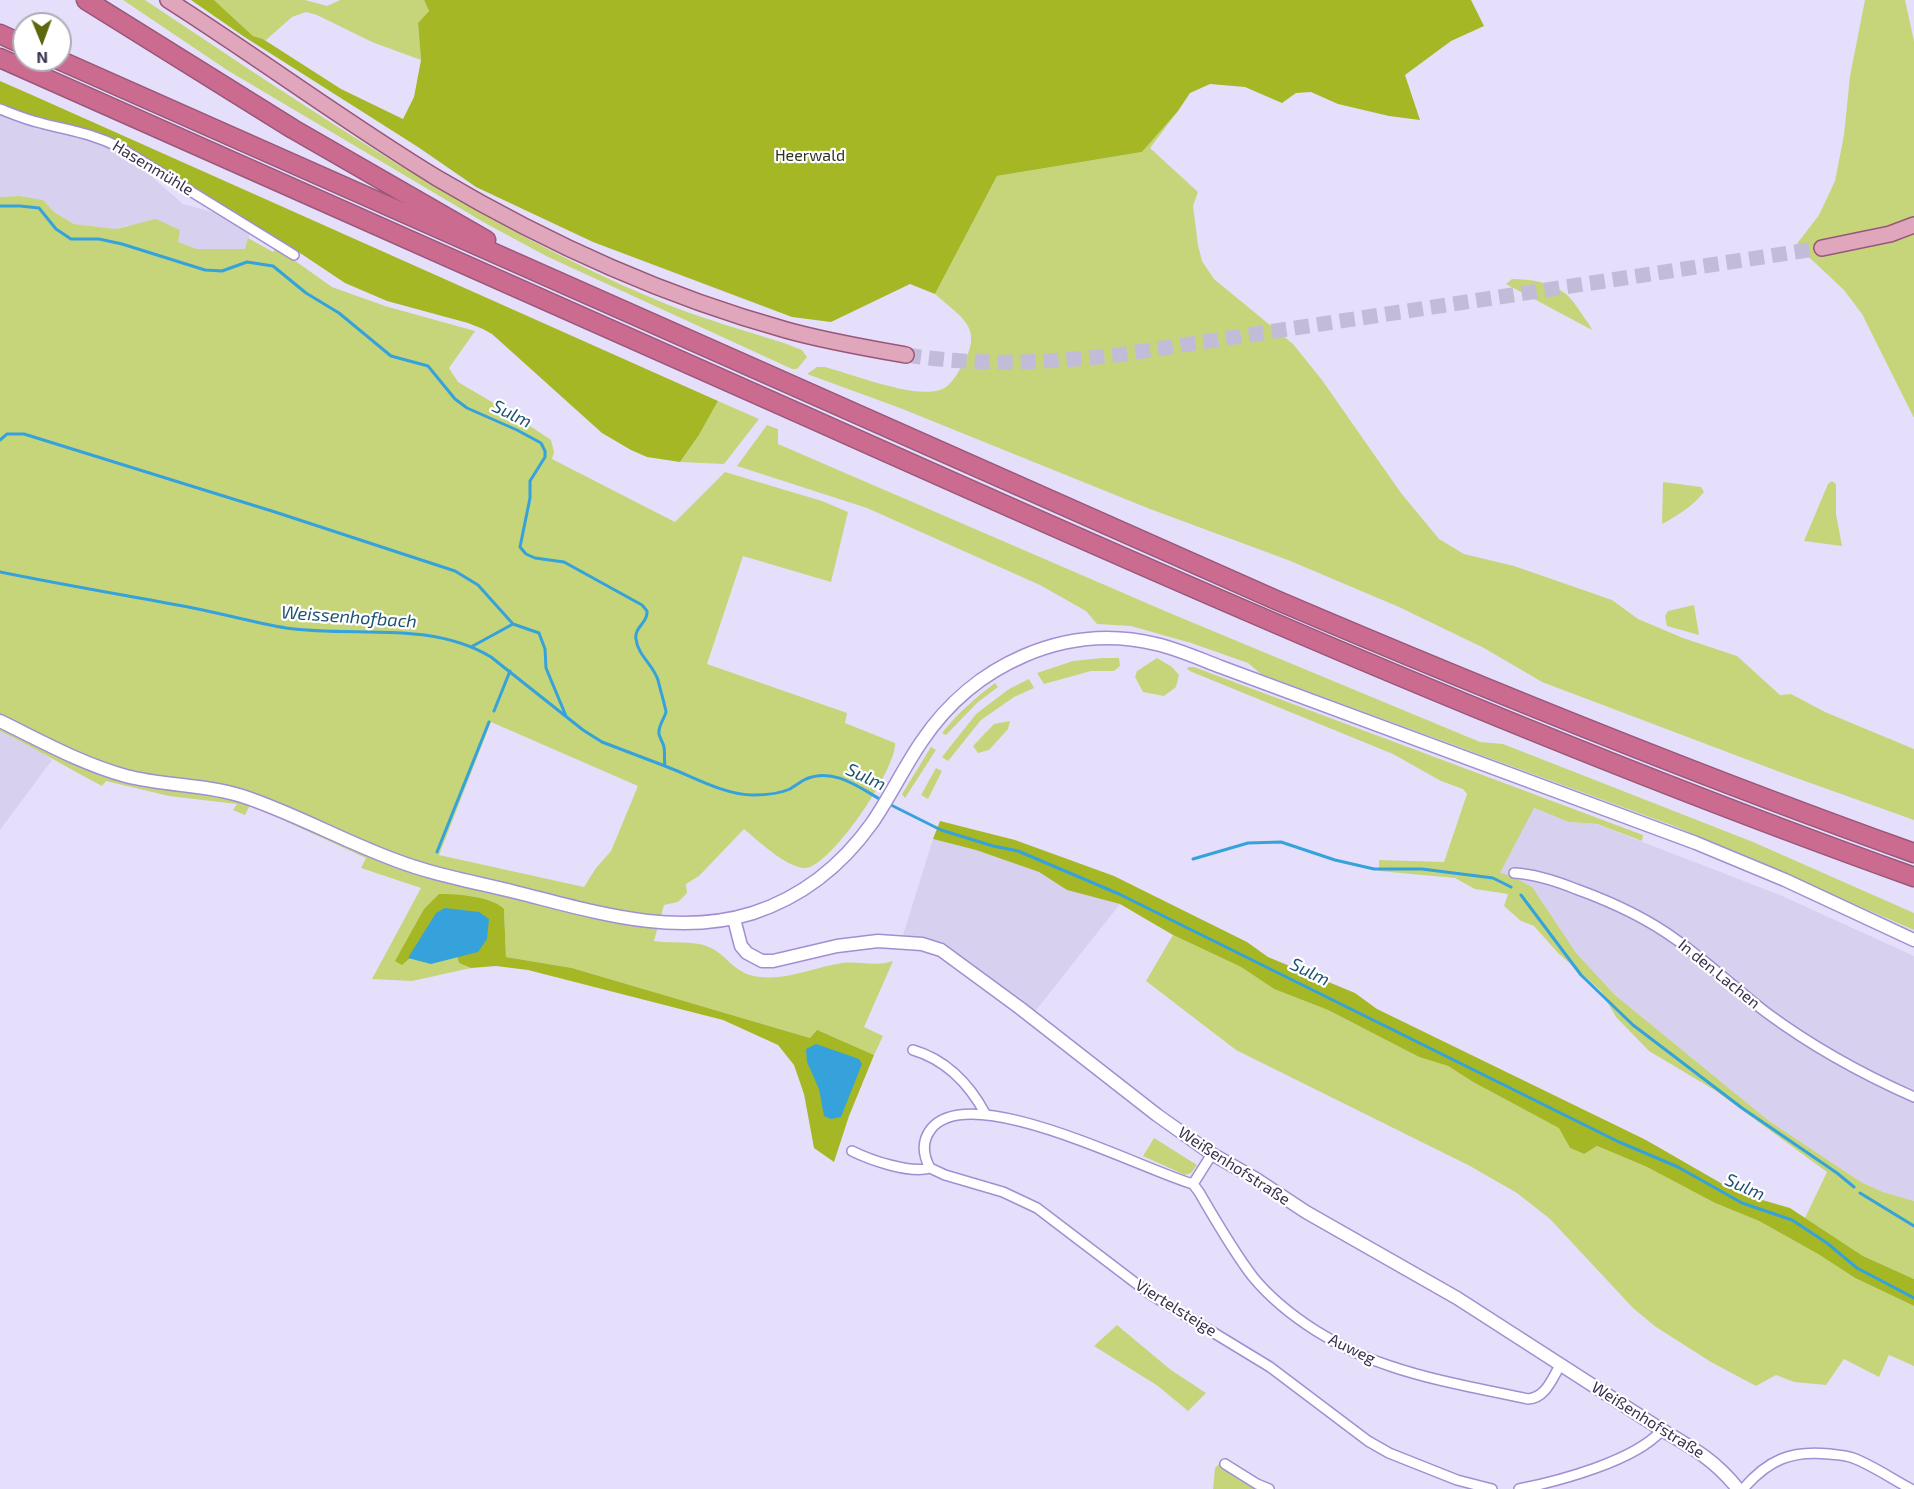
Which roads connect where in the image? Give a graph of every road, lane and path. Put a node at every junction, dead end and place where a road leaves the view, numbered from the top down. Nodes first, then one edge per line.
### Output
1 (86, 0) edge
2 (168, 0) edge
3 (0, 58) edge
4 (72, 66) edge
5 (0, 109) edge
6 (1914, 216) edge
7 (1914, 225) edge
8 (294, 255) dead end
9 (544, 275) junction
10 (906, 355) tunnel mouth
11 (0, 721) edge
12 (1914, 854) edge
13 (1514, 873) dead end
14 (1914, 877) edge
15 (734, 919) junction
16 (1914, 940) edge
17 (913, 1050) dead end
18 (1914, 1097) edge
19 (986, 1115) junction
20 (852, 1151) dead end
21 (1212, 1154) junction
22 (930, 1168) junction
23 (1192, 1184) junction
24 (1561, 1364) junction
25 (1662, 1430) junction
26 (1225, 1464) dead end
27 (1269, 1489) edge
28 (1492, 1489) edge
29 (1519, 1489) edge
30 (1738, 1489) edge
31 (1743, 1489) edge
32 (1911, 1489) edge

1 - 9 highway
2 - 10 main road
3 - 14 highway
4 - 9 highway
5 - 8 street, Hasenmühle
6 - 7 main road
9 - 12 highway
11 - 15 street
13 - 18 street, In den Lachen
15 - 16 street
15 - 21 street, Weißenhofstraße
17 - 19 street
19 - 22 street
19 - 23 street
20 - 22 street, Viertelsteige
21 - 23 street
21 - 24 street, Weißenhofstraße
22 - 28 street, Viertelsteige
23 - 24 street, Auweg
24 - 25 street, Weißenhofstraße
25 - 29 street
25 - 30 street, Weißenhofstraße
26 - 27 street
31 - 32 street

